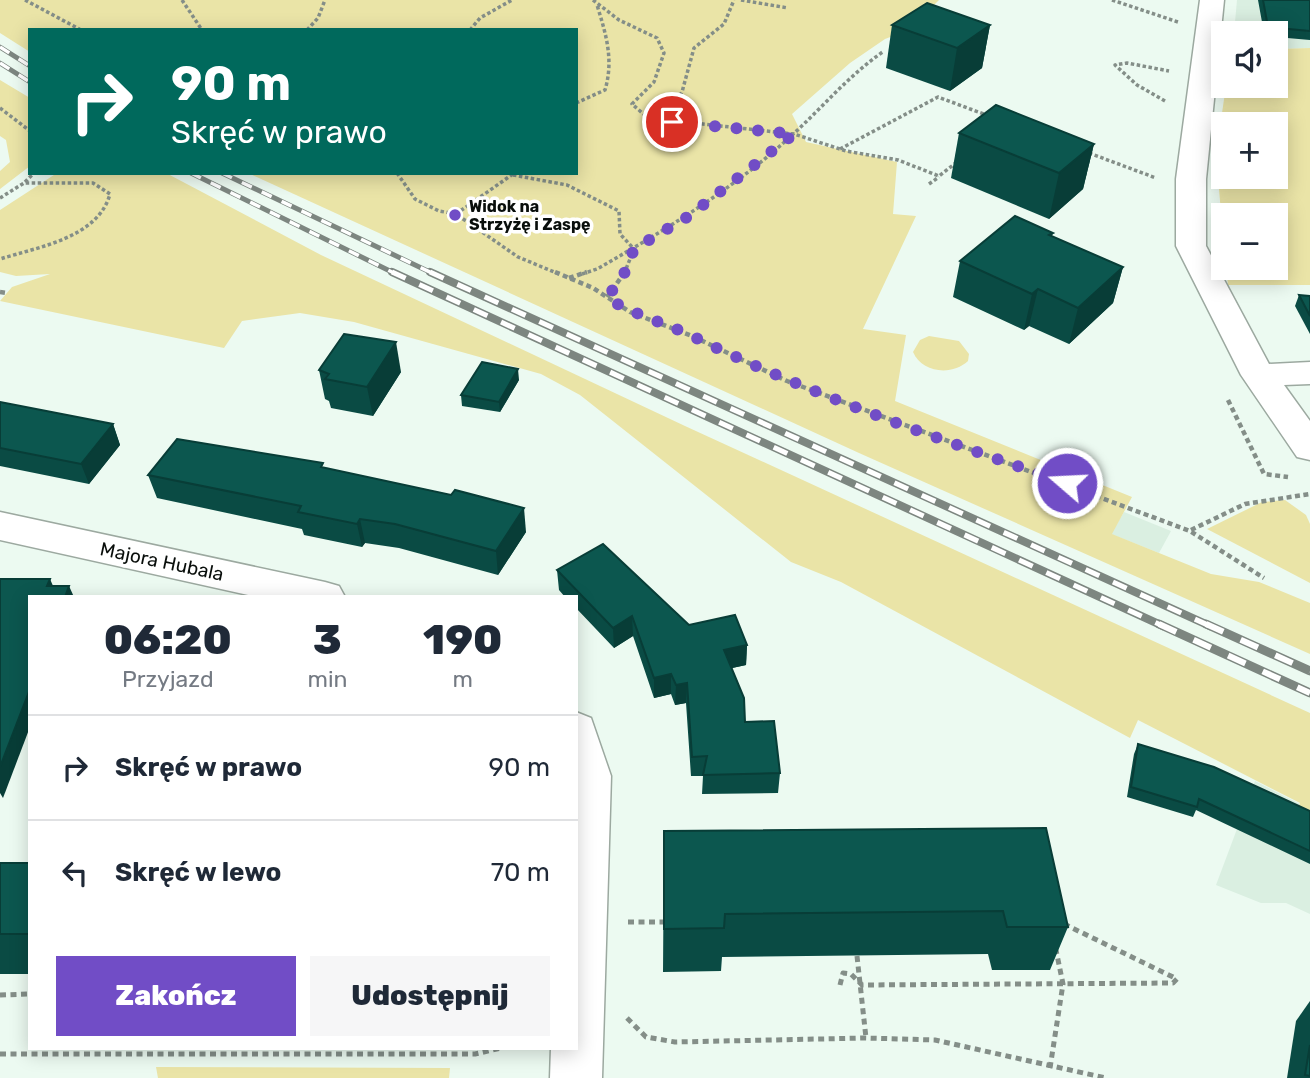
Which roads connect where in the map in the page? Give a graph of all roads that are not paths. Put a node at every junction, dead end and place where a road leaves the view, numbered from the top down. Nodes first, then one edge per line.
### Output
1 (1212, 0) edge
2 (1310, 373) edge
3 (1258, 375) junction
4 (1310, 448) edge
5 (0, 526) edge
6 (316, 595) edge
7 (578, 737) edge
8 (578, 1032) edge
9 (577, 1050) edge
10 (576, 1078) edge

1 - 3 street
2 - 3 street
3 - 4 street
5 - 6 street, Majora Hubala
7 - 8 street
9 - 10 street

